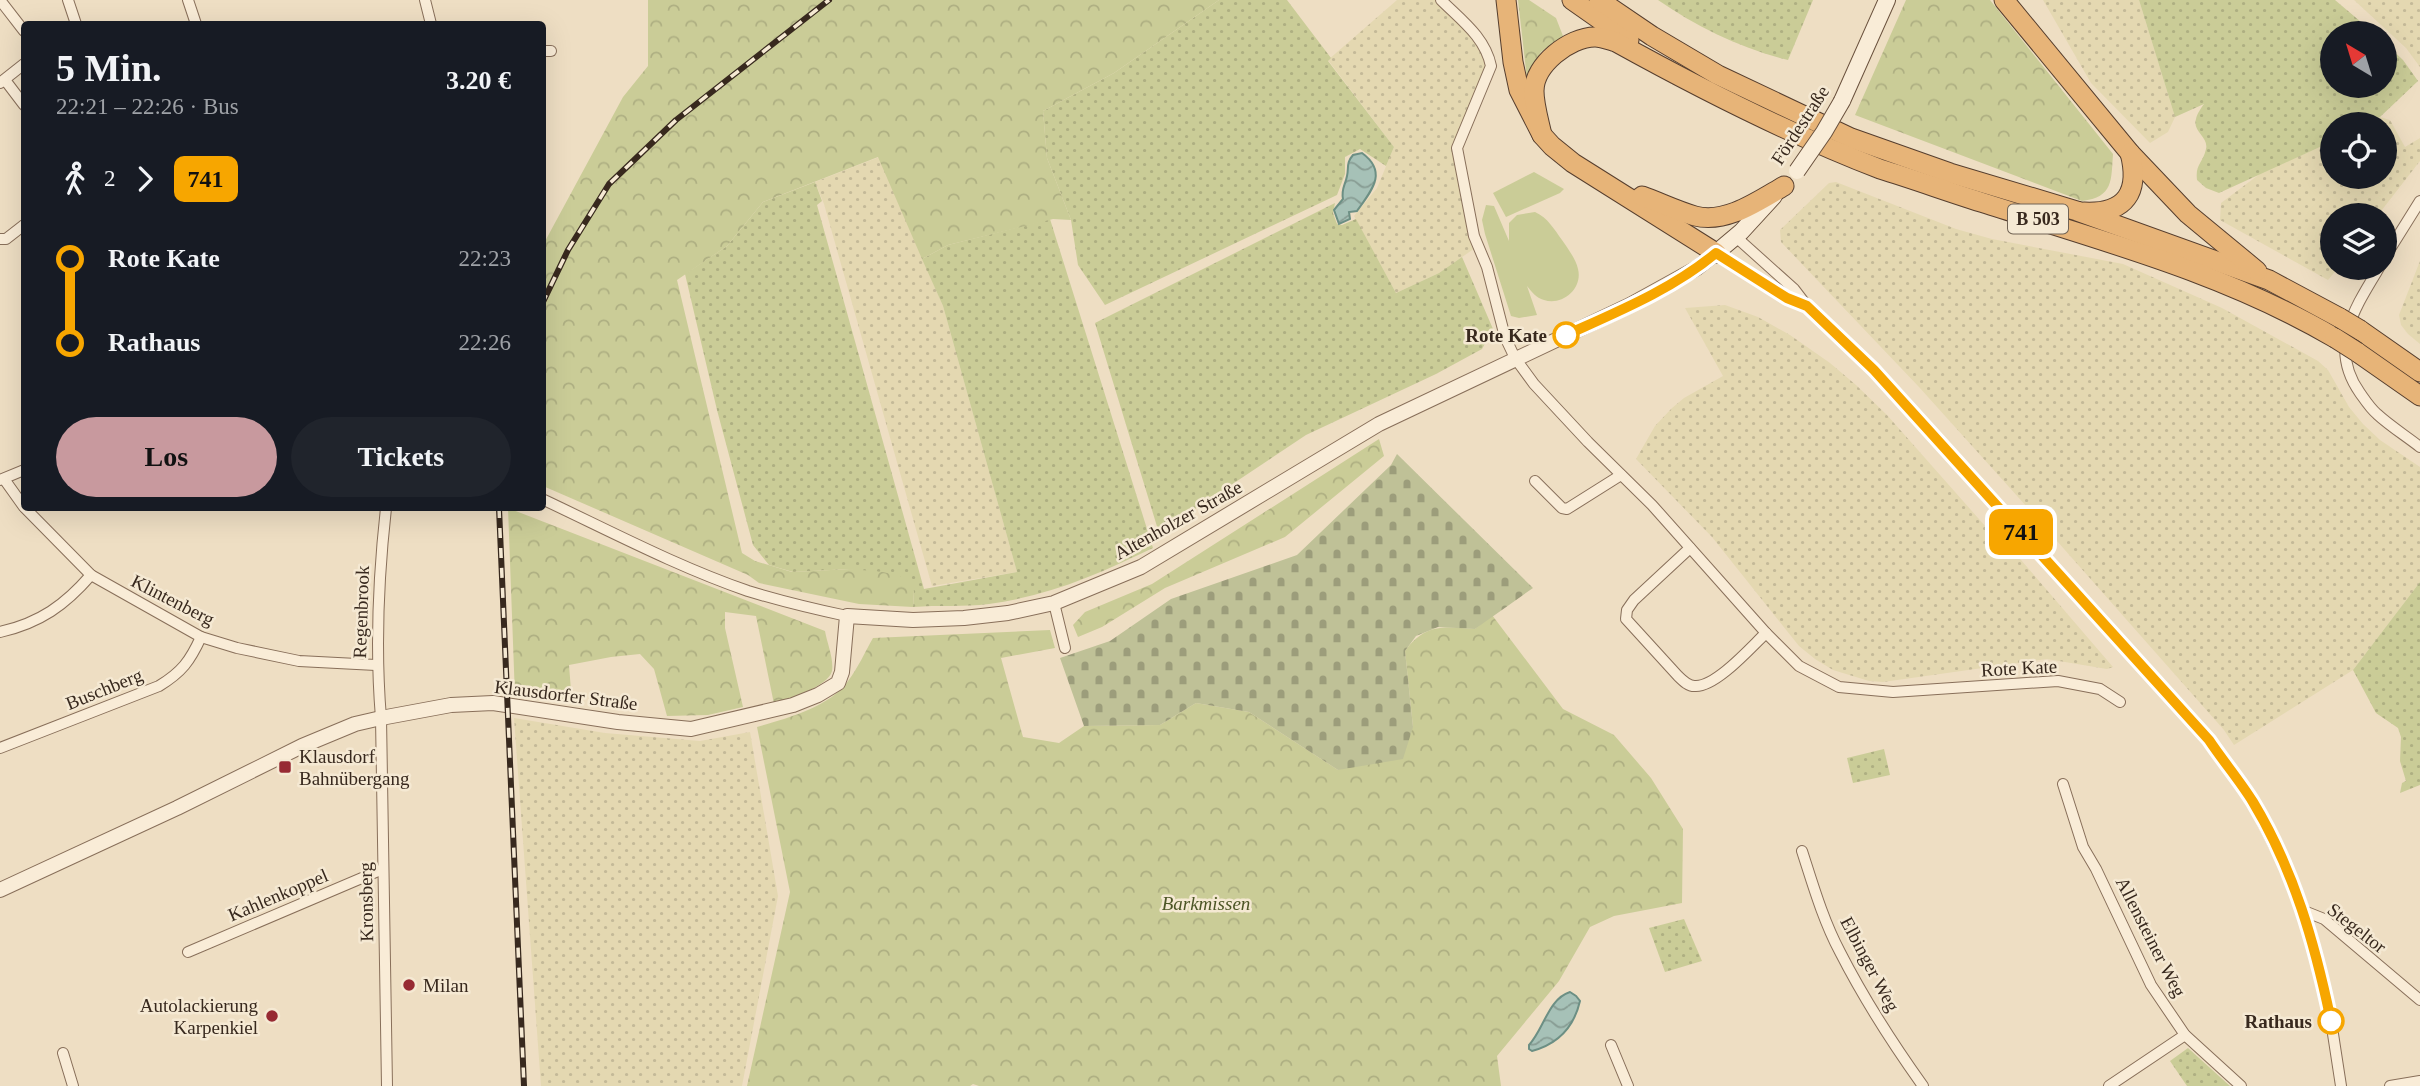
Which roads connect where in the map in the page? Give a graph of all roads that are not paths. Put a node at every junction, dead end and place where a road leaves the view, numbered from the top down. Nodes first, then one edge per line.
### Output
1 (0, 0) edge
2 (68, 0) edge
3 (188, 0) edge
4 (425, 0) edge
5 (1441, 0) edge
6 (1506, 0) edge
7 (1572, 0) edge
8 (1599, 0) edge
9 (1887, 0) edge
10 (2004, 0) edge
11 (75, 21) edge
12 (195, 21) edge
13 (430, 21) edge
14 (21, 27) edge
15 (21, 66) edge
16 (2, 81) edge
17 (21, 102) edge
18 (1738, 106) junction
19 (1542, 135) junction
20 (2130, 153) junction
21 (1602, 181) junction
22 (1784, 186) junction
23 (2420, 201) edge
24 (2077, 211) junction
25 (1697, 217) junction
26 (21, 227) edge
27 (1736, 237) junction
28 (2397, 238) edge
29 (0, 239) edge
30 (1716, 253) junction
31 (2269, 280) junction
32 (2372, 280) edge
33 (1807, 306) junction
34 (1515, 358) junction
35 (2420, 372) edge
36 (2420, 396) edge
37 (2420, 447) edge
38 (21, 471) edge
39 (1621, 475) junction
40 (2, 479) edge
41 (1535, 481) dead end
42 (546, 501) edge
43 (21, 502) edge
44 (29, 511) edge
45 (386, 511) edge
46 (1690, 548) junction
47 (91, 575) junction
48 (1054, 603) junction
49 (847, 616) junction
50 (0, 632) edge
51 (1766, 633) junction
52 (201, 637) junction
53 (1065, 648) dead end
54 (376, 665) junction
55 (2120, 702) dead end
56 (380, 718) junction
57 (0, 748) edge
58 (2063, 784) dead end
59 (1802, 850) dead end
60 (383, 869) junction
61 (0, 890) edge
62 (2304, 911) junction
63 (188, 952) dead end
64 (2420, 1000) edge
65 (2185, 1035) junction
66 (1611, 1045) dead end
67 (63, 1053) dead end
68 (2420, 1081) edge
69 (73, 1086) edge
70 (387, 1086) edge
71 (1628, 1086) edge
72 (1923, 1086) edge
73 (2109, 1086) edge
74 (2241, 1086) edge
75 (2340, 1086) edge
76 (2390, 1086) edge

1 - 14 street
2 - 11 street
3 - 12 street
4 - 13 street
5 - 34 street, Rote Kate
6 - 19 highway
7 - 18 highway, B 503
8 - 24 highway, B 503
9 - 22 main road, Fördestraße, bridge
10 - 20 highway
15 - 16 street
16 - 17 street
18 - 19 highway
18 - 36 highway, B 503, bridge
19 - 21 highway
20 - 24 highway
20 - 31 highway
21 - 25 highway
21 - 30 highway
22 - 25 highway
22 - 27 main road, Fördestraße
23 - 28 street
24 - 31 highway, B 503
25 - 30 highway
26 - 29 street
27 - 30 main road, Fördestraße
27 - 33 street
30 - 33 street
30 - 34 street, Altenholzer Straße
31 - 35 highway, B 503, bridge
32 - 37 street
33 - 62 street
34 - 39 street, Rote Kate
34 - 48 street, Altenholzer Straße
38 - 40 street
39 - 41 street
39 - 46 street, Rote Kate
40 - 43 street, Klintenberg
42 - 49 street, Altenholzer Straße
44 - 47 street, Klintenberg
45 - 54 street, Regenbrook
46 - 51 street, Rote Kate
46 - 51 street
47 - 50 street
47 - 52 street, Klintenberg
48 - 49 street, Altenholzer Straße
48 - 53 street
49 - 56 street, Klausdorfer Straße
51 - 55 street, Rote Kate
52 - 54 street, Klintenberg
52 - 57 street, Buschberg
54 - 56 street, Regenbrook
56 - 60 street, Kronsberg
56 - 61 street, Klausdorfer Straße
58 - 65 street, Allensteiner Weg
59 - 72 street, Elbinger Weg
60 - 63 street, Kahlenkoppel
60 - 70 street, Kronsberg
62 - 64 street, Stegeltor
62 - 75 street
65 - 73 street
65 - 74 street, Allensteiner Weg
66 - 71 street
67 - 69 street
68 - 76 street

